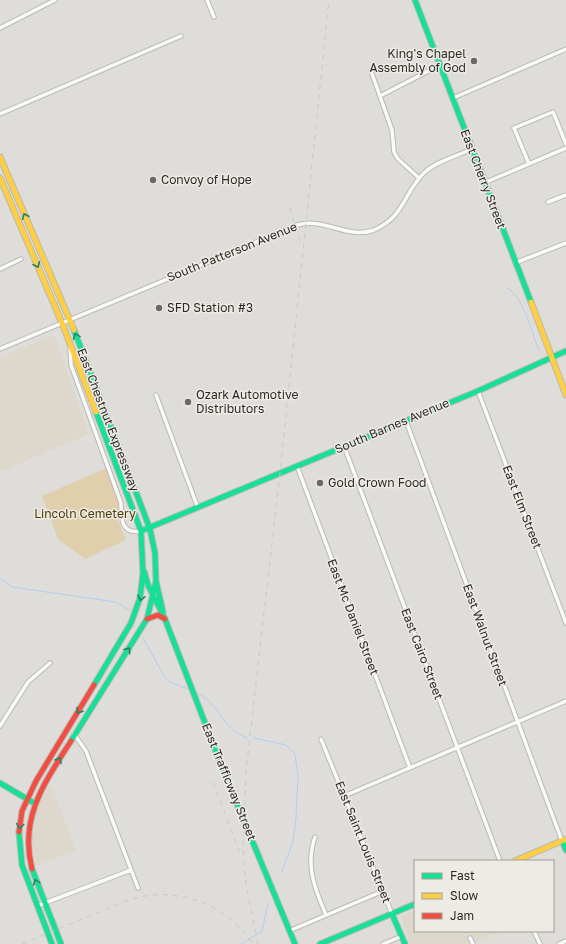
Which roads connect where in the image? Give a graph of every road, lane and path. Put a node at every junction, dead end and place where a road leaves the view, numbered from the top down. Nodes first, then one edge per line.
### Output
1 (56, 0) edge
2 (207, 0) edge
3 (415, 0) edge
4 (214, 17) dead end
5 (0, 28) edge
6 (181, 36) dead end
7 (566, 49) edge
8 (440, 65) junction
9 (371, 71) dead end
10 (380, 96) junction
11 (453, 98) junction
12 (0, 114) edge
13 (566, 144) edge
14 (566, 148) edge
15 (472, 149) junction
16 (0, 157) edge
17 (529, 164) junction
18 (0, 178) edge
19 (419, 178) junction
20 (484, 183) junction
21 (566, 195) edge
22 (548, 202) dead end
23 (566, 243) edge
24 (21, 259) dead end
25 (515, 263) junction
26 (0, 269) edge
27 (70, 320) junction
28 (62, 323) junction
29 (69, 342) junction
30 (0, 349) edge
31 (566, 352) edge
32 (552, 357) junction
33 (478, 390) junction
34 (565, 393) edge
35 (156, 395) dead end
36 (406, 421) junction
37 (344, 446) junction
38 (296, 466) junction
39 (198, 508) junction
40 (150, 529) junction
41 (141, 531) junction
42 (144, 571) junction
43 (156, 581) junction
44 (153, 595) junction
45 (147, 619) junction
46 (165, 619) junction
47 (566, 623) edge
48 (50, 663) dead end
49 (566, 701) edge
50 (517, 722) junction
51 (0, 726) edge
52 (74, 734) junction
53 (321, 739) dead end
54 (457, 748) junction
55 (410, 768) junction
56 (0, 783) edge
57 (344, 796) junction
58 (27, 799) junction
59 (34, 803) junction
60 (315, 837) dead end
61 (564, 840) edge
62 (566, 850) edge
63 (500, 860) edge
64 (517, 860) edge
65 (131, 870) junction
66 (138, 888) dead end
67 (383, 891) junction
68 (45, 904) junction
69 (414, 904) edge
70 (37, 906) junction
71 (392, 914) junction
72 (326, 915) junction
73 (289, 931) junction
74 (534, 932) edge
75 (402, 936) junction
76 (470, 938) dead end
77 (566, 941) edge
78 (52, 944) edge
79 (61, 944) edge
80 (295, 944) edge
81 (320, 944) edge
82 (383, 944) edge
83 (405, 944) edge
84 (473, 944) edge
85 (540, 944) edge
86 (559, 944) edge

1 - 5 street
2 - 4 street
3 - 8 main road, East Cherry Street
6 - 12 street
7 - 11 street
8 - 10 street
8 - 11 main road, East Cherry Street
9 - 10 street
10 - 19 street
11 - 15 main road, East Cherry Street
13 - 17 street
14 - 17 street
15 - 19 street, South Patterson Avenue
15 - 20 main road, East Cherry Street
27 -> 16 main road, East Chestnut Expressway
17 - 20 street
18 -> 28 main road, East Chestnut Expressway
19 - 27 street, South Patterson Avenue
20 - 25 main road, East Cherry Street
21 - 22 street
23 - 25 street
24 - 26 street
25 - 32 main road, East Cherry Street
27 - 28 street, South Patterson Avenue
40 -> 27 main road, East Chestnut Expressway
28 - 29 main road, East Chestnut Expressway
28 - 30 street, South Patterson Avenue
29 - 41 main road, East Chestnut Expressway
29 - 41 street
31 - 32 main road, South Barnes Avenue
32 - 33 main road, South Barnes Avenue
32 - 34 main road, East Cherry Street
33 - 36 main road, South Barnes Avenue
33 - 47 street, East Elm Street
35 - 39 street
36 - 37 main road, South Barnes Avenue
36 - 50 street, East Walnut Street
37 - 38 main road, South Barnes Avenue
37 - 54 street, East Cairo Street
38 - 39 main road, South Barnes Avenue
38 - 55 street, East Mc Daniel Street
39 - 40 main road, South Barnes Avenue
40 - 41 main road, South Barnes Avenue
40 - 43 main road, East Chestnut Expressway
41 - 42 main road, East Chestnut Expressway
42 - 44 main road, East Trafficway Street
42 -> 58 main road, East Chestnut Expressway
43 - 44 main road, East Chestnut Expressway
43 - 46 main road, East Trafficway Street
44 - 45 main road, East Chestnut Expressway
44 - 46 main road, East Trafficway Street
45 - 46 main road
52 -> 45 main road, East Chestnut Expressway
46 - 73 main road, East Trafficway Street
48 - 51 street
49 - 50 street
50 - 54 street
50 - 61 street, East Walnut Street
59 -> 52 main road, East Chestnut Expressway
52 - 65 street
53 - 57 street, East Saint Louis Street
54 - 55 street
54 - 63 street, East Cairo Street
55 - 57 street
56 - 58 main road
57 - 67 street, East Saint Louis Street
58 - 59 main road
58 -> 70 main road, East Chestnut Expressway
68 -> 59 main road, East Chestnut Expressway
60 - 72 street
61 - 62 main road, East Walnut Street
61 - 64 main road
65 - 66 street
65 - 68 street
67 - 71 street, East Saint Louis Street
67 - 72 street
68 - 70 street
68 - 79 main road, East Chestnut Expressway
69 - 71 main road
70 - 78 main road, East Chestnut Expressway
71 - 75 main road, East Saint Louis Street
71 - 81 main road
72 - 73 street
73 - 80 main road, East Trafficway Street
74 - 85 street
75 - 82 street
75 - 83 main road, East Saint Louis Street
76 - 84 street
77 - 86 street

